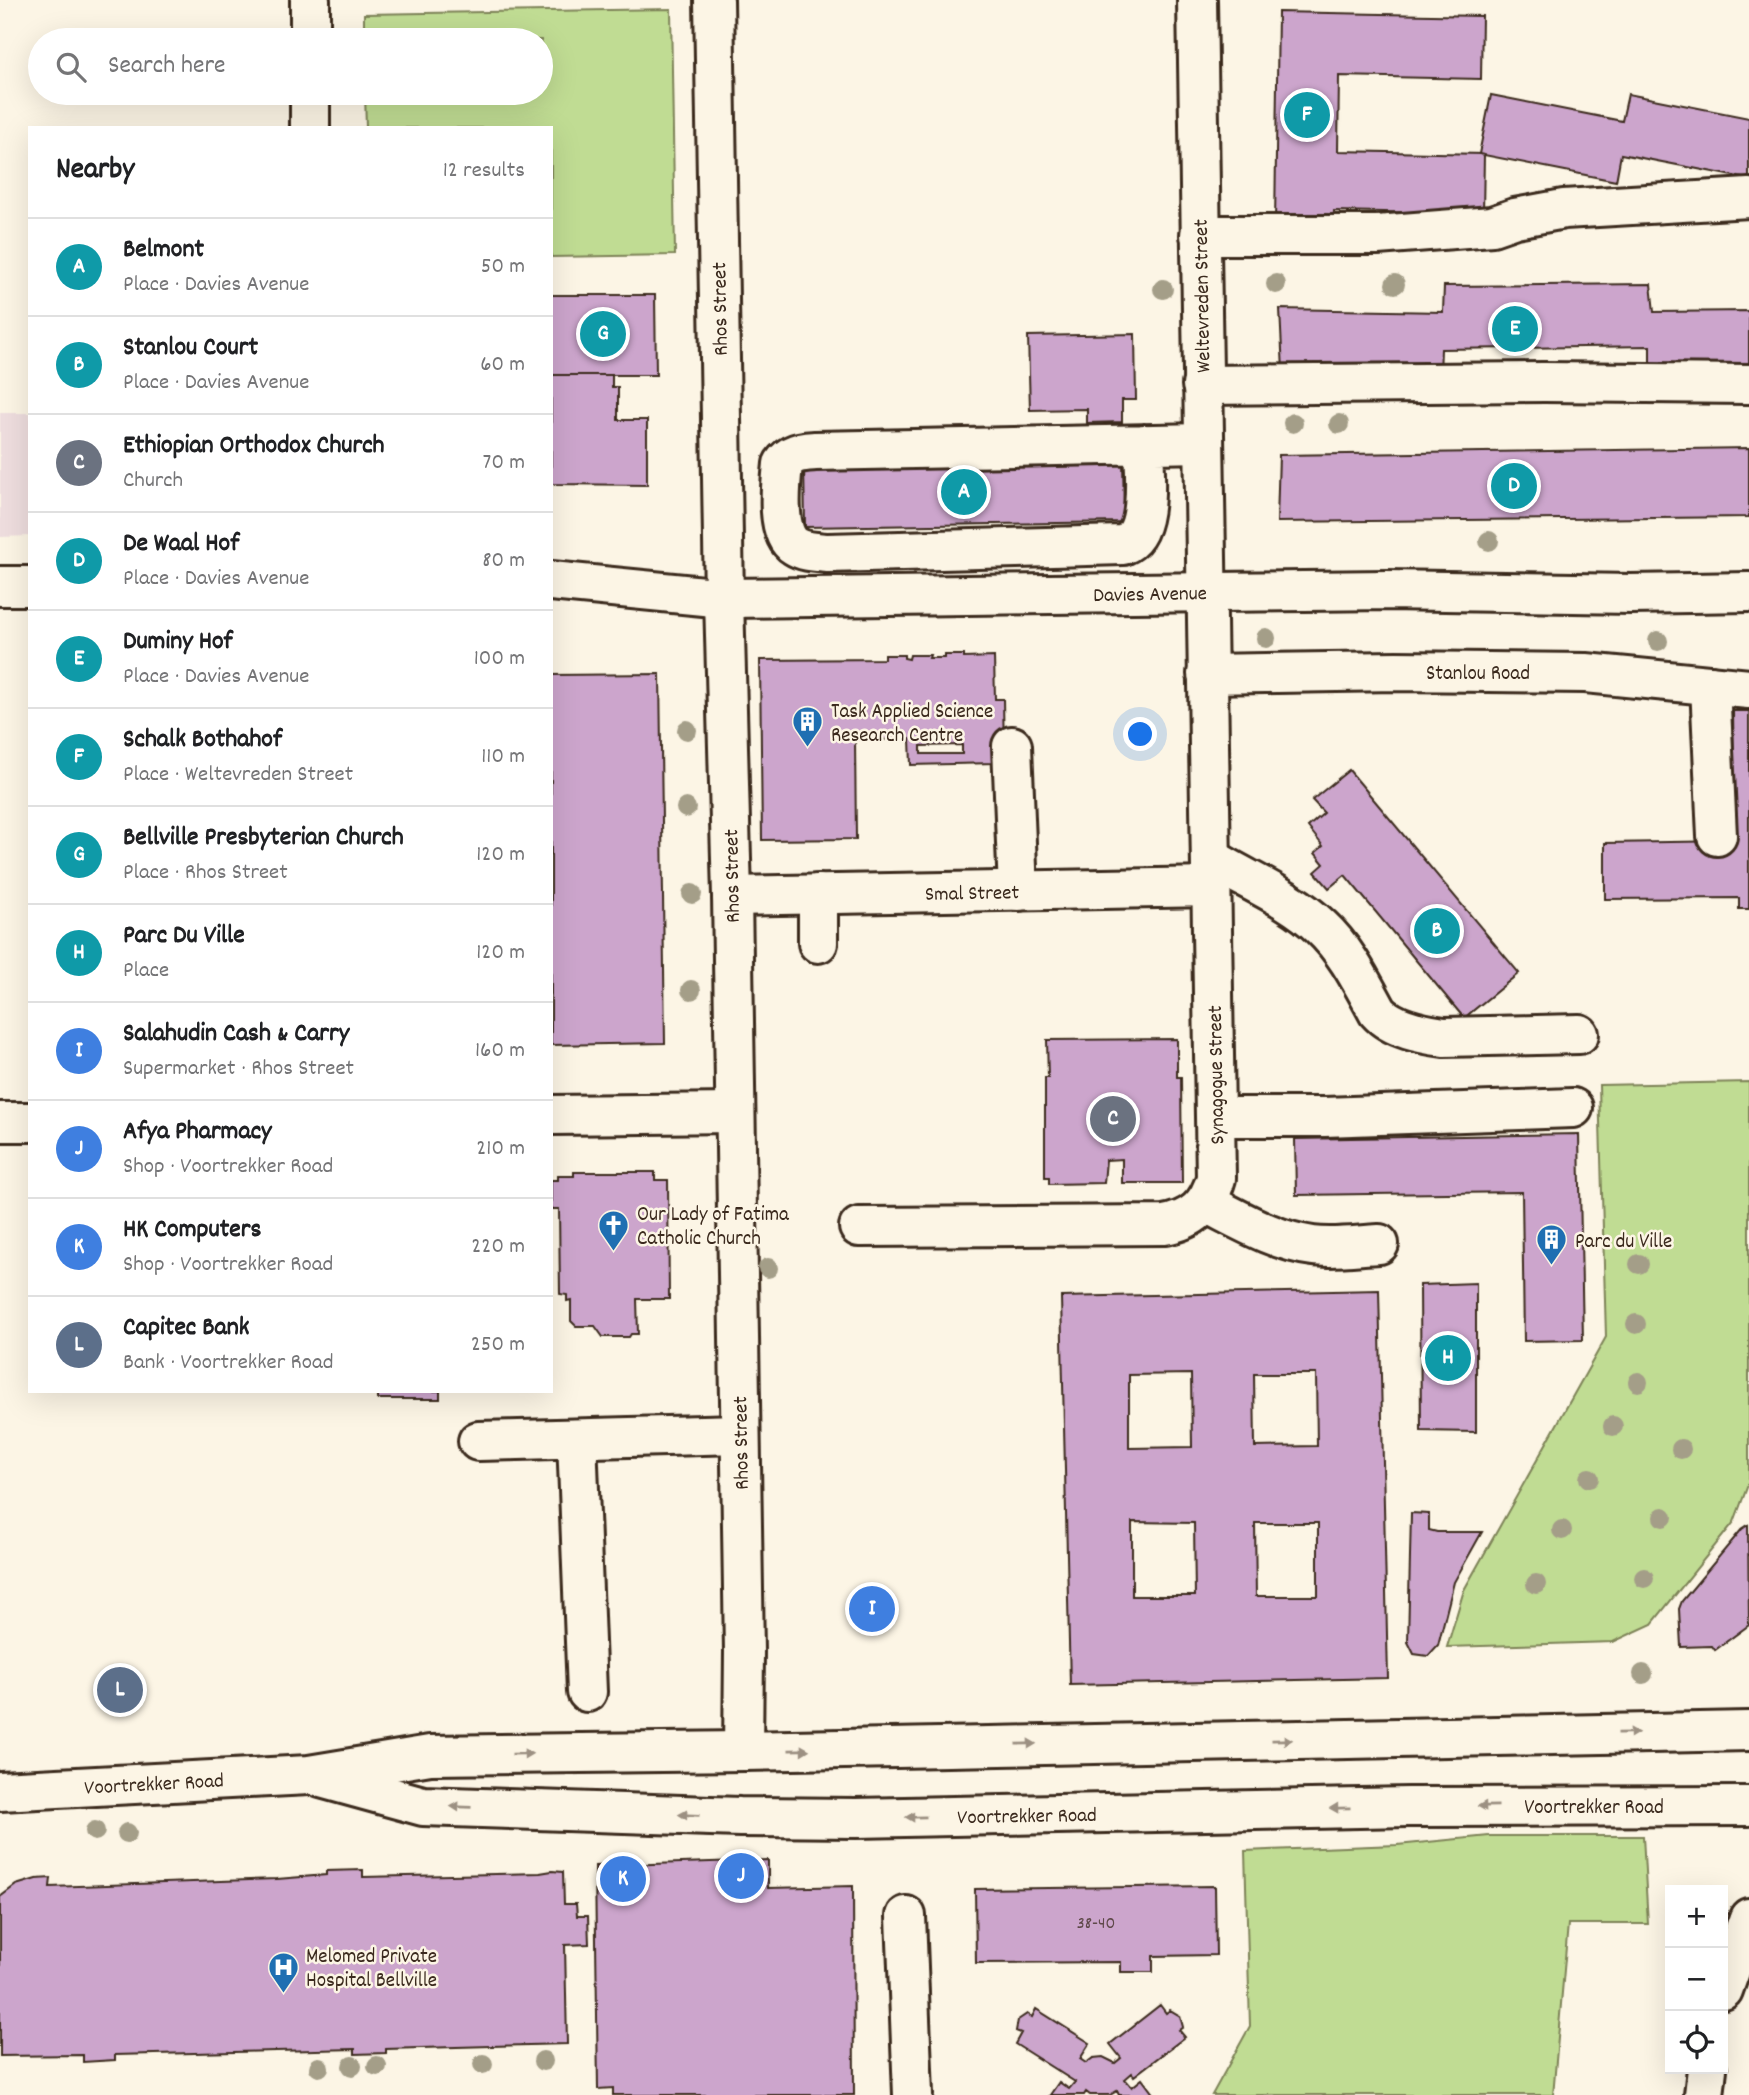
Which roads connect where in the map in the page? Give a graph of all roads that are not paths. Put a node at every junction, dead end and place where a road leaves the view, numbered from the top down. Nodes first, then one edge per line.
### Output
1 (310, 0) edge
2 (714, 0) edge
3 (1197, 0) edge
4 (310, 28) edge
5 (310, 105) edge
6 (310, 126) edge
7 (1749, 198) edge
8 (1200, 235) junction
9 (1749, 384) edge
10 (1202, 385) junction
11 (1203, 443) junction
12 (1144, 444) junction
13 (553, 581) edge
14 (0, 586) edge
15 (28, 586) edge
16 (1205, 592) junction
17 (1749, 592) edge
18 (724, 598) junction
19 (1207, 674) junction
20 (1710, 685) junction
21 (1749, 688) edge
22 (1012, 746) dead end
23 (1717, 836) dead end
24 (1212, 873) junction
25 (1018, 891) junction
26 (818, 894) junction
27 (732, 896) junction
28 (818, 943) dead end
29 (1579, 1034) dead end
30 (1573, 1108) dead end
31 (735, 1113) junction
32 (553, 1115) edge
33 (1216, 1118) junction
34 (0, 1122) edge
35 (28, 1122) edge
36 (1206, 1203) junction
37 (859, 1227) dead end
38 (1379, 1244) dead end
39 (740, 1434) junction
40 (577, 1438) junction
41 (478, 1441) dead end
42 (587, 1692) dead end
43 (1749, 1731) edge
44 (743, 1751) junction
45 (309, 1775) junction
46 (0, 1791) edge
47 (1749, 1806) edge
48 (906, 1916) dead end
49 (1749, 1919) edge
50 (1728, 1976) edge
51 (1706, 2074) edge
52 (912, 2095) edge
53 (1704, 2095) edge

1 - 4 street
2 - 18 street, Rhos Street
3 - 8 street, Weltevreden Street
5 - 6 street
7 - 8 street
8 - 10 street, Weltevreden Street
9 - 10 street
10 - 11 street, Weltevreden Street
11 - 12 street
11 - 16 street, Weltevreden Street
12 - 12 street
13 - 18 street, Davies Avenue
14 - 15 street
16 - 17 street, Davies Avenue
16 - 18 street, Davies Avenue
16 - 19 street, Synagogue Street
18 - 27 street, Rhos Street
19 - 20 street, Stanlou Road
19 - 24 street, Synagogue Street
20 - 21 street, Stanlou Road
20 - 23 street
22 - 25 street
24 - 25 street, Smal Street
24 - 29 street
24 - 33 street, Synagogue Street
25 - 26 street, Smal Street
26 - 27 street, Smal Street
26 - 28 street
27 - 31 street, Rhos Street
30 - 33 street
31 - 32 street
31 - 39 street, Rhos Street
33 - 36 street, Synagogue Street
34 - 35 street
36 - 37 street
36 - 38 street
39 - 40 street
39 - 44 street, Rhos Street
40 - 41 street
40 - 42 street
44 -> 43 street, Voortrekker Road
45 -> 44 street, Voortrekker Road
45 - 46 street, Voortrekker Road
47 -> 45 street, Voortrekker Road
48 - 52 street
49 - 50 street
51 - 53 street

